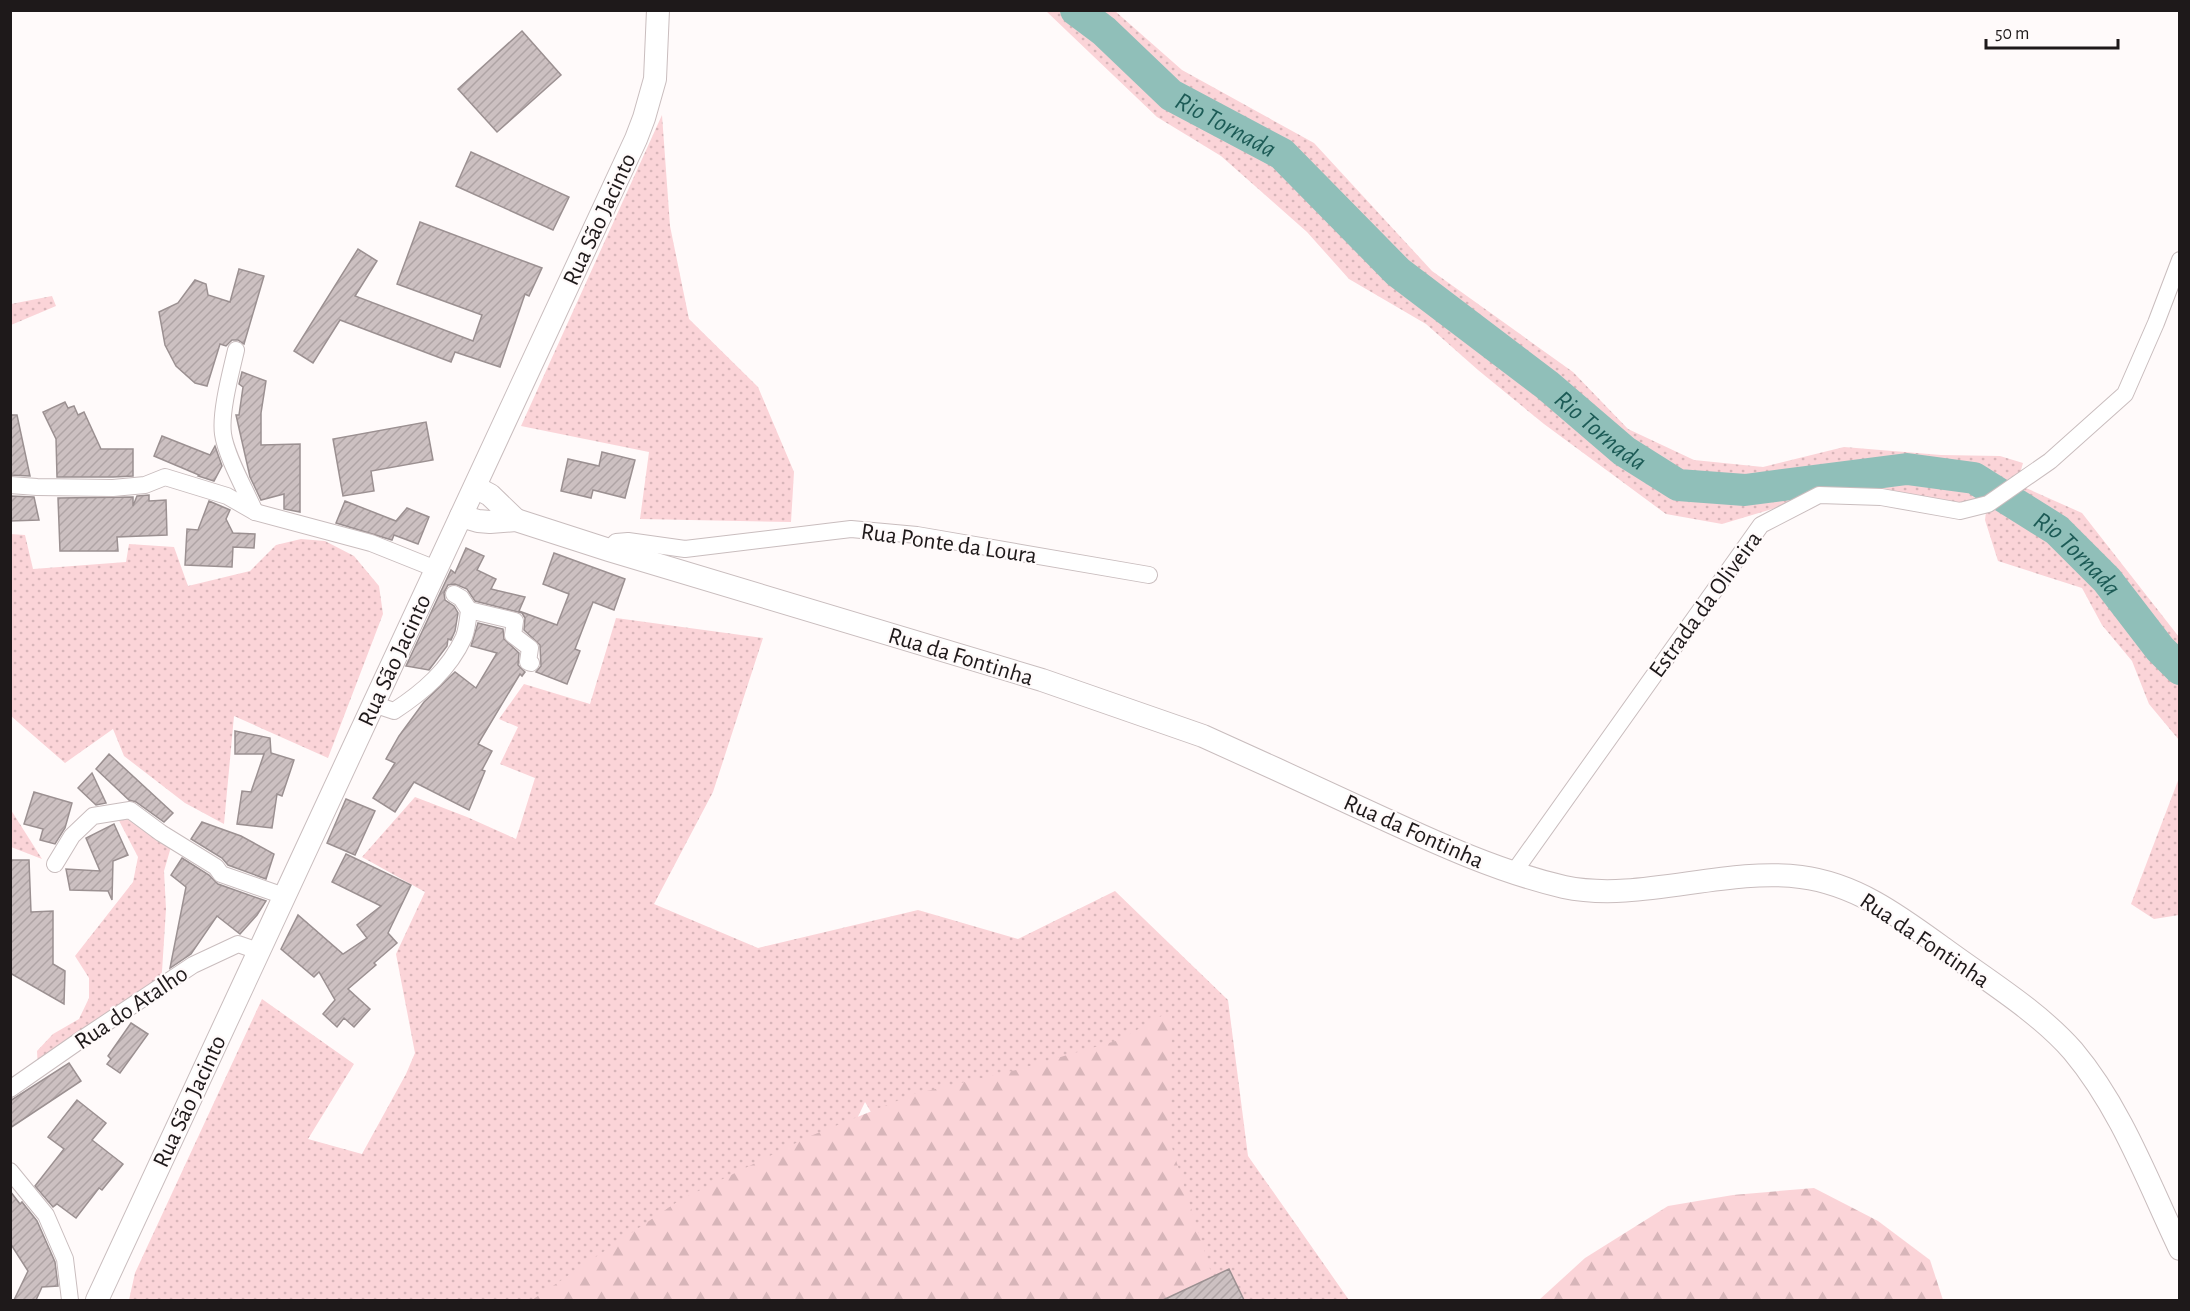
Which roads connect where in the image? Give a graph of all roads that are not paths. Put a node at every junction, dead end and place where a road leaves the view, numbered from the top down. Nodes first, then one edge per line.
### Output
1 (658, 10) edge
2 (2180, 260) edge
3 (236, 350) dead end
4 (10, 485) edge
5 (475, 487) junction
6 (255, 513) junction
7 (461, 516) junction
8 (516, 520) junction
9 (609, 550) junction
10 (436, 569) junction
11 (1149, 575) dead end
12 (454, 594) dead end
13 (469, 610) junction
14 (531, 663) dead end
15 (373, 704) junction
16 (55, 864) dead end
17 (1514, 872) junction
18 (284, 896) junction
19 (258, 951) junction
20 (10, 1089) edge
21 (10, 1171) edge
22 (2180, 1249) edge
23 (70, 1300) edge
24 (97, 1300) edge

1 - 5 street, Rua São Jacinto
2 - 17 street, Estrada da Oliveira
3 - 6 street
4 - 6 street
5 - 7 street, Rua São Jacinto
5 - 8 street, Rua da Fontinha
6 - 10 street
7 - 8 street, Rua da Fontinha
7 - 10 street, Rua São Jacinto
8 - 9 street, Rua da Fontinha
9 - 11 street, Rua Ponte da Loura
9 - 17 street, Rua da Fontinha
10 - 15 street, Rua São Jacinto
12 - 13 street
13 - 14 street
13 - 15 street
15 - 18 street, Rua São Jacinto
16 - 18 street
17 - 22 street, Rua da Fontinha
18 - 19 street, Rua São Jacinto
19 - 20 street, Rua do Atalho
19 - 24 street, Rua São Jacinto
21 - 23 street

